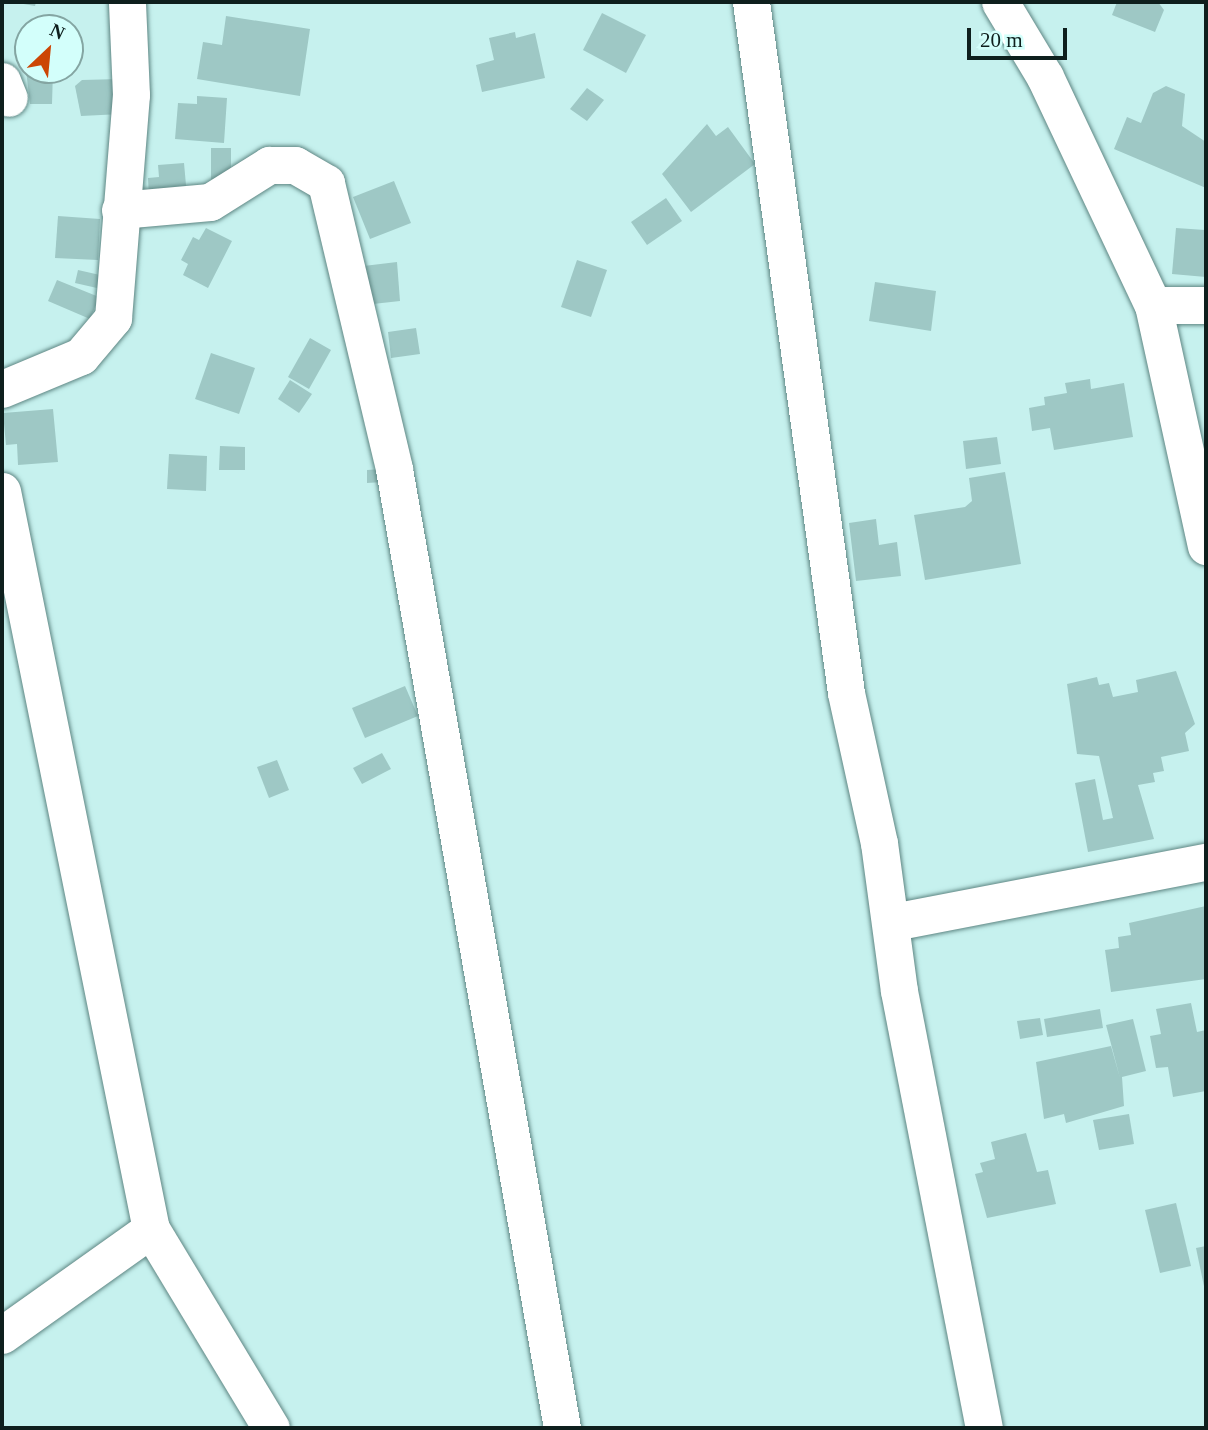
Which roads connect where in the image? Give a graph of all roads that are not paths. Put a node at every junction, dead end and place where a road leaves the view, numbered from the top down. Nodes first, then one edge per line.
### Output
1 (127, 2) edge
2 (751, 2) edge
3 (1000, 2) edge
4 (120, 211) junction
5 (1206, 304) edge
6 (1153, 305) junction
7 (2, 389) edge
8 (2, 491) edge
9 (1206, 546) edge
10 (1206, 862) edge
11 (894, 922) junction
12 (151, 1229) junction
13 (2, 1335) edge
14 (271, 1428) edge
15 (562, 1428) edge
16 (984, 1428) edge

1 - 4 street
2 - 11 street
3 - 6 street
4 - 7 street
4 - 15 street
5 - 6 street
6 - 9 street
8 - 12 street
10 - 11 street
11 - 16 street
12 - 13 street
12 - 14 street

